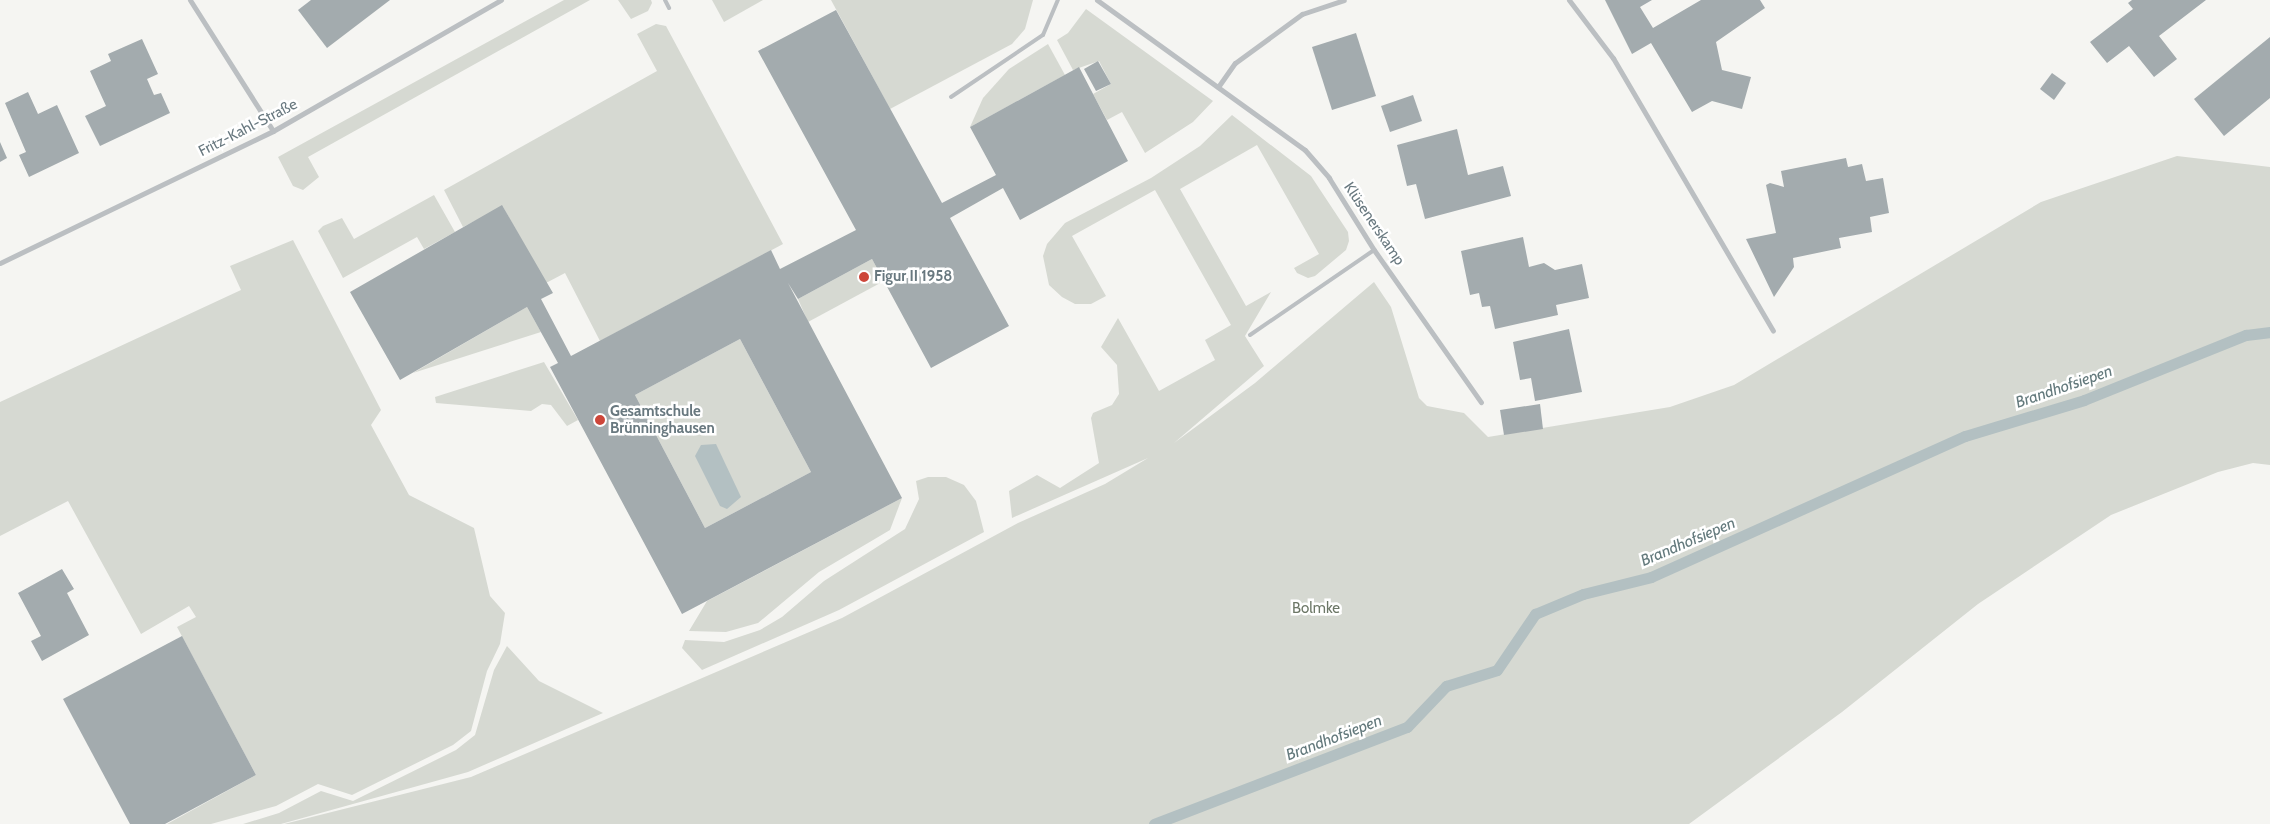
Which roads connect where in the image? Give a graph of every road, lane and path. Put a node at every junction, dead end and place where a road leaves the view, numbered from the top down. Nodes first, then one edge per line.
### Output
1 (190, 0) edge
2 (501, 0) edge
3 (665, 0) edge
4 (1058, 0) edge
5 (1097, 0) edge
6 (1344, 0) edge
7 (1569, 0) edge
8 (669, 8) dead end
9 (1218, 87) junction
10 (951, 97) dead end
11 (273, 131) junction
12 (1374, 250) junction
13 (0, 263) edge
14 (1773, 331) dead end
15 (1250, 335) dead end
16 (1481, 402) dead end

1 - 11 street
2 - 11 street, Fritz-Kahl-Straße
3 - 8 lane
4 - 10 lane
5 - 9 street, Klüsenerskamp
6 - 9 street
7 - 14 street
9 - 12 street, Klüsenerskamp
11 - 13 street, Fritz-Kahl-Straße
12 - 15 lane
12 - 16 street, Klüsenerskamp

